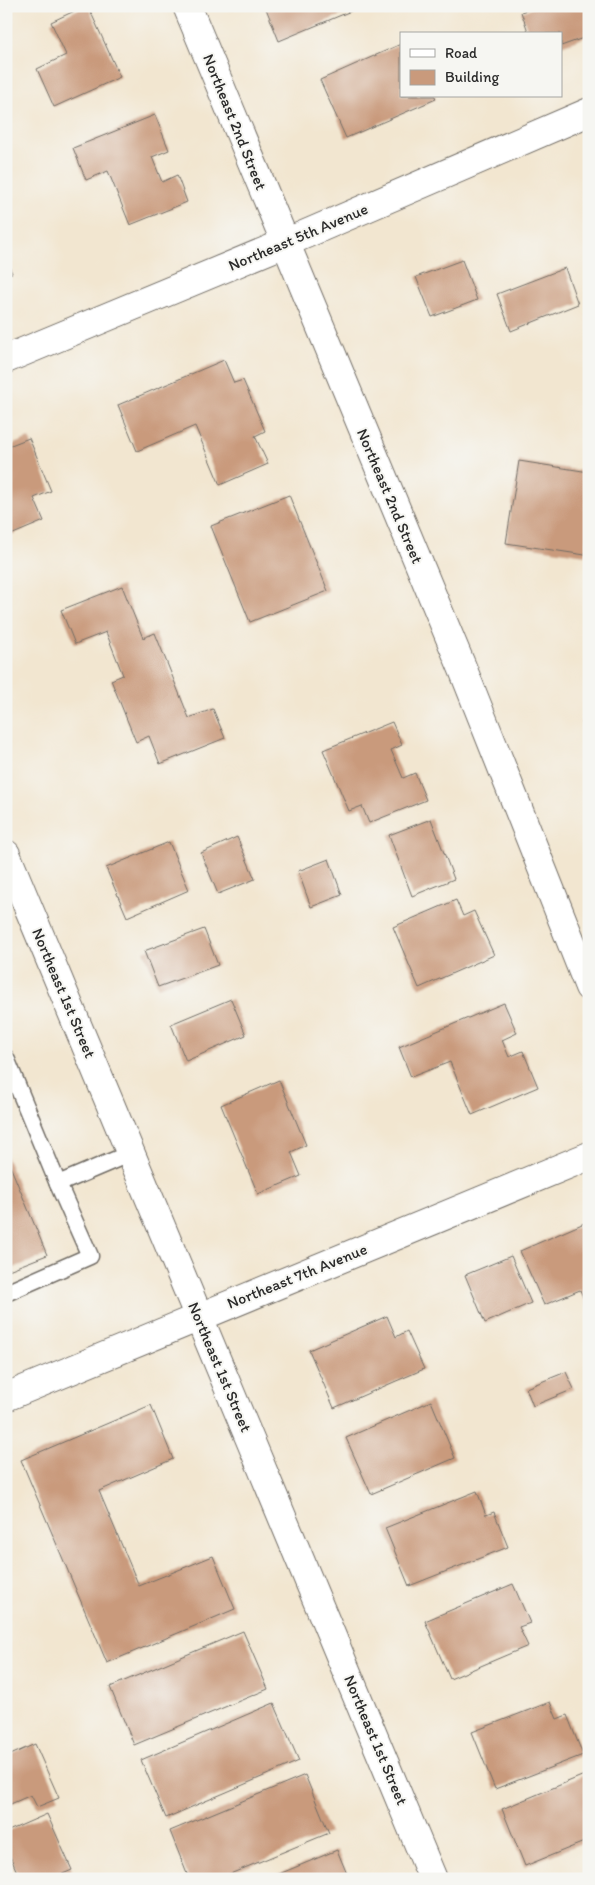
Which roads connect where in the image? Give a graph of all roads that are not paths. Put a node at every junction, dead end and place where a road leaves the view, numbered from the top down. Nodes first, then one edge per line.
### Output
1 (187, 6) edge
2 (589, 112) edge
3 (285, 243) junction
4 (6, 359) edge
5 (6, 854) edge
6 (589, 987) edge
7 (6, 1058) edge
8 (131, 1153) junction
9 (589, 1156) edge
10 (58, 1184) junction
11 (6, 1293) edge
12 (199, 1316) junction
13 (6, 1397) edge
14 (433, 1879) edge

1 - 3 street, Northeast 2nd Street
2 - 3 street, Northeast 5th Avenue
3 - 4 street, Northeast 5th Avenue
3 - 6 street, Northeast 2nd Street
5 - 8 street, Northeast 1st Street
7 - 10 lane
8 - 10 lane
8 - 12 street, Northeast 1st Street
9 - 12 street, Northeast 7th Avenue
10 - 11 lane
12 - 13 street, Northeast 7th Avenue
12 - 14 street, Northeast 1st Street

